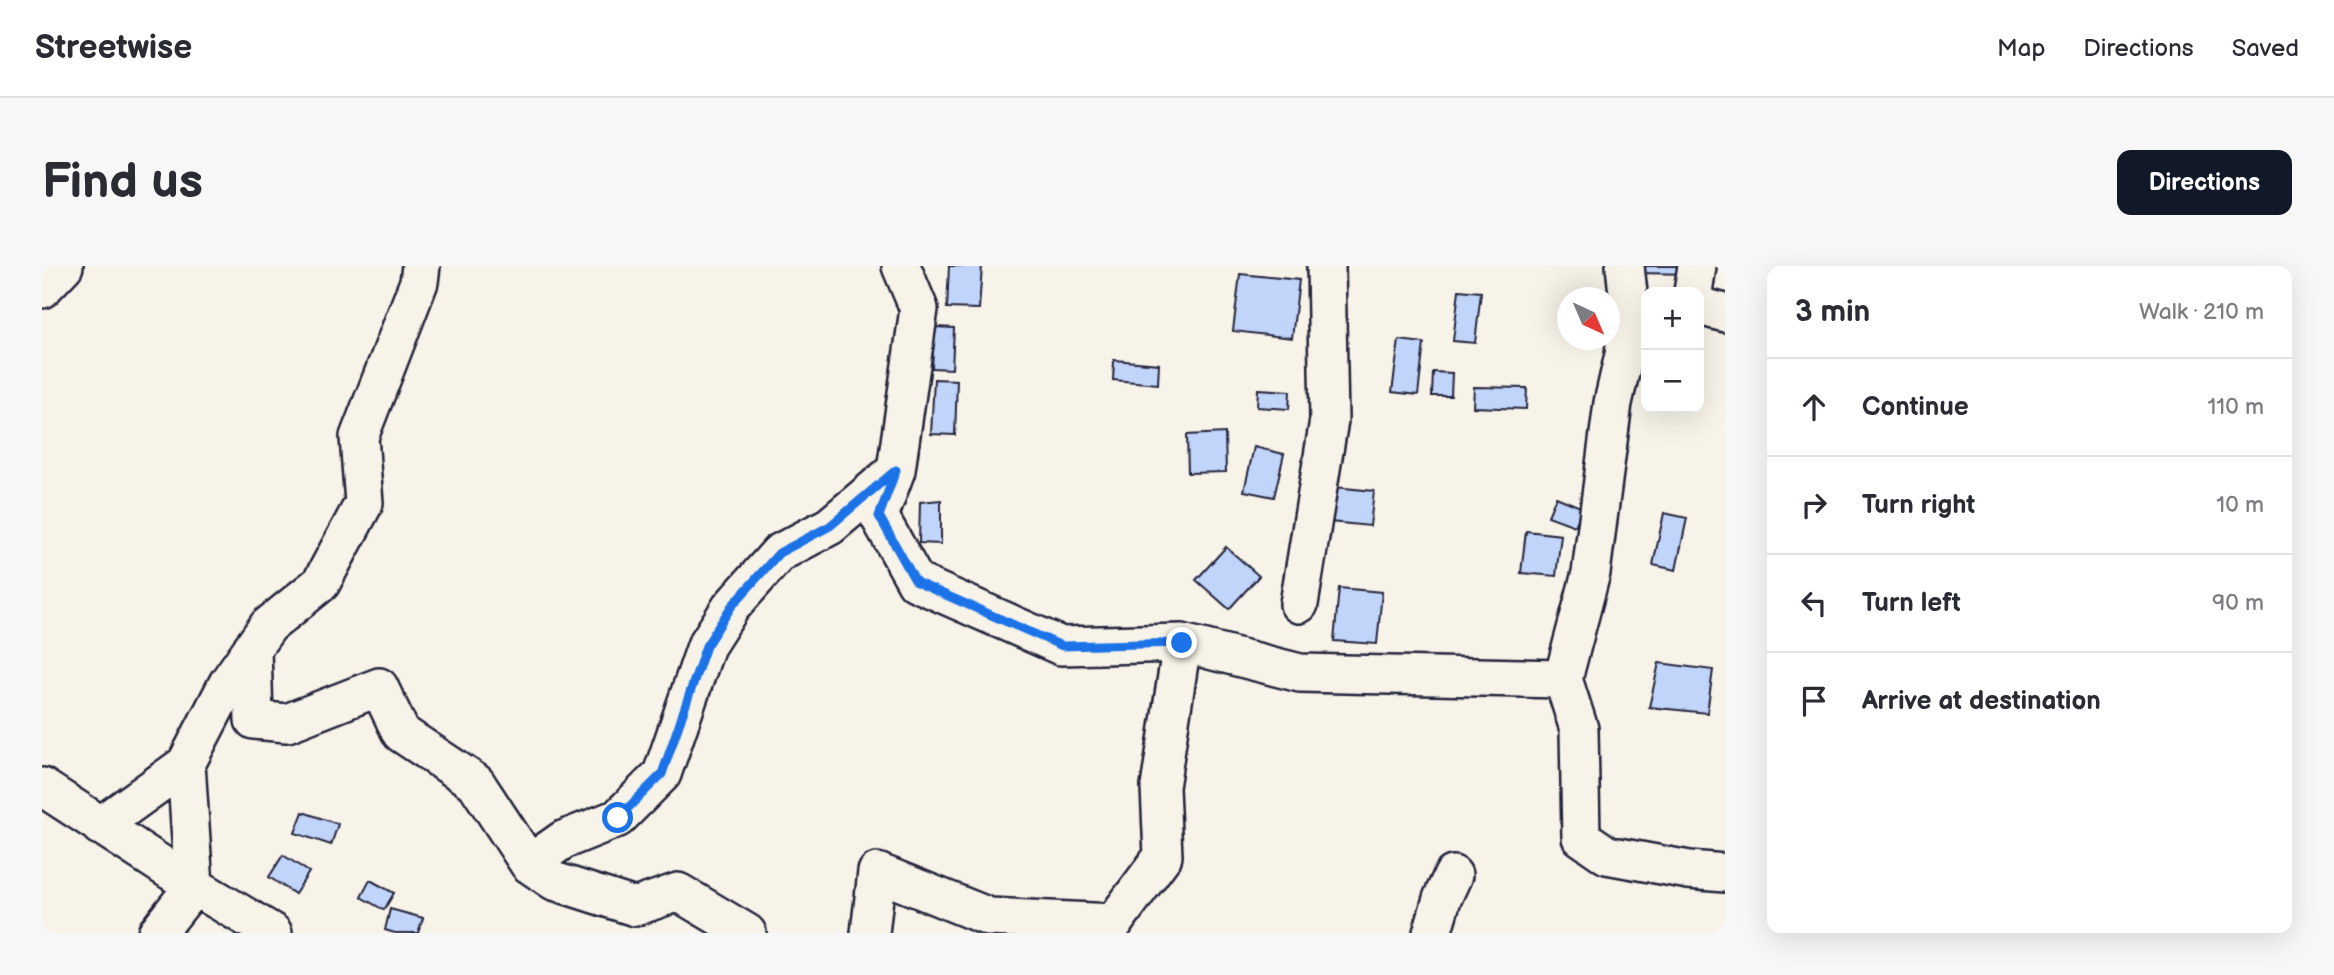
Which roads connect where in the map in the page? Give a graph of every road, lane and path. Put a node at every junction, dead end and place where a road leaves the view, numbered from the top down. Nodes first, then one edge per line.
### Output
1 (64, 266) edge
2 (421, 266) edge
3 (901, 266) edge
4 (1326, 266) edge
5 (1597, 266) edge
6 (1625, 266) edge
7 (1696, 266) edge
8 (1694, 287) edge
9 (42, 289) edge
10 (1638, 302) edge
11 (1704, 307) edge
12 (1725, 313) edge
13 (896, 470) junction
14 (1299, 604) dead end
15 (1182, 643) junction
16 (252, 648) junction
17 (1563, 679) junction
18 (186, 764) junction
19 (42, 788) edge
20 (100, 826) junction
21 (530, 864) junction
22 (1725, 873) edge
23 (1453, 875) dead end
24 (194, 886) junction
25 (1110, 928) edge
26 (157, 933) edge
27 (273, 933) edge
28 (747, 933) edge
29 (870, 933) edge
30 (1432, 933) edge

1 - 9 street
2 - 16 street
3 - 13 street
4 - 14 street
5 - 10 street
6 - 10 street
7 - 8 street
10 - 17 street
11 - 12 street
13 - 15 street
13 - 21 street
15 - 17 street
15 - 25 street
16 - 18 street
16 - 21 street
17 - 22 street
18 - 20 street
18 - 24 street
19 - 20 street
20 - 24 street
21 - 28 street
23 - 30 street
24 - 26 street
24 - 27 street
25 - 29 street

